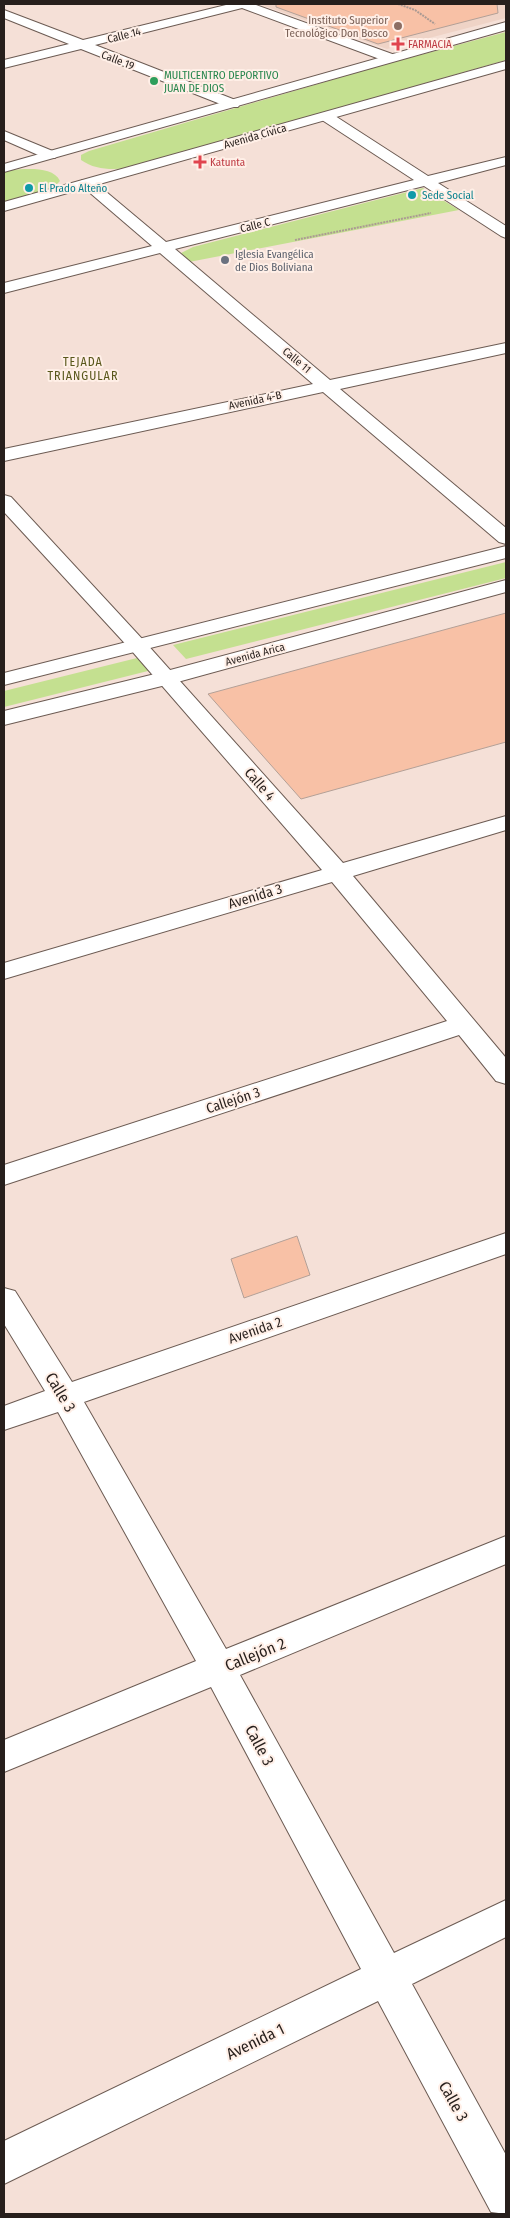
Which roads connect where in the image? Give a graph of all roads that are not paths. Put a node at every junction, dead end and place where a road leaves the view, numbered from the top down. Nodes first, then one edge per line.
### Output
1 (243, 4) edge
2 (4, 14) edge
3 (506, 26) edge
4 (80, 46) junction
5 (390, 58) junction
6 (4, 64) edge
7 (506, 65) edge
8 (233, 104) junction
9 (327, 117) junction
10 (4, 135) edge
11 (50, 155) junction
12 (505, 162) edge
13 (4, 168) edge
14 (428, 181) junction
15 (87, 183) junction
16 (4, 207) edge
17 (506, 233) edge
18 (164, 248) junction
19 (4, 288) edge
20 (506, 348) edge
21 (326, 385) junction
22 (4, 454) edge
23 (4, 501) edge
24 (506, 538) edge
25 (506, 552) edge
26 (506, 586) edge
27 (138, 646) junction
28 (166, 678) junction
29 (4, 679) edge
30 (4, 718) edge
31 (506, 823) edge
32 (337, 872) junction
33 (4, 971) edge
34 (463, 1025) junction
35 (506, 1075) edge
36 (4, 1175) edge
37 (506, 1243) edge
38 (4, 1299) edge
39 (64, 1395) junction
40 (4, 1418) edge
41 (506, 1550) edge
42 (219, 1669) junction
43 (4, 1756) edge
44 (506, 1918) edge
45 (385, 1977) junction
46 (4, 2163) edge
47 (506, 2197) edge

1 - 4 street, Calle 14
1 - 5 street
2 - 4 street, Calle 19
3 - 5 street
4 - 6 street, Calle 14
4 - 8 street, Calle 19
5 - 8 street
7 - 9 street, Avenida Cívica
8 - 11 street
9 - 14 street
9 - 15 street, Avenida Cívica
10 - 11 street, Calle 11
11 - 13 street
11 - 15 street, Calle 11
12 - 14 street, Calle C
14 - 17 street
14 - 18 street, Calle C
15 - 16 street, Avenida Cívica
15 - 18 street, Calle 11
18 - 19 street, Calle C
18 - 21 street, Calle 11
20 - 21 street, Avenida 4-B
21 - 22 street, Avenida 4-B
21 - 24 street, Calle 11
23 - 27 street, Calle 4
25 - 27 street
26 - 28 street, Avenida Arica
27 - 28 street, Calle 4
27 - 29 street
28 - 30 street, Avenida Arica
28 - 32 street, Calle 4
31 - 32 street, Avenida 3
32 - 33 street, Avenida 3
32 - 34 street, Calle 4
34 - 35 street, Calle 4
34 - 36 street, Callejón 3
37 - 39 street, Avenida 2
38 - 39 street, Calle 3
39 - 40 street, Avenida 2
39 - 42 street, Calle 3
41 - 42 street, Callejón 2
42 - 43 street, Callejón 2
42 - 45 street, Calle 3
44 - 45 street, Avenida 1
45 - 46 street, Avenida 1
45 - 47 street, Calle 3

